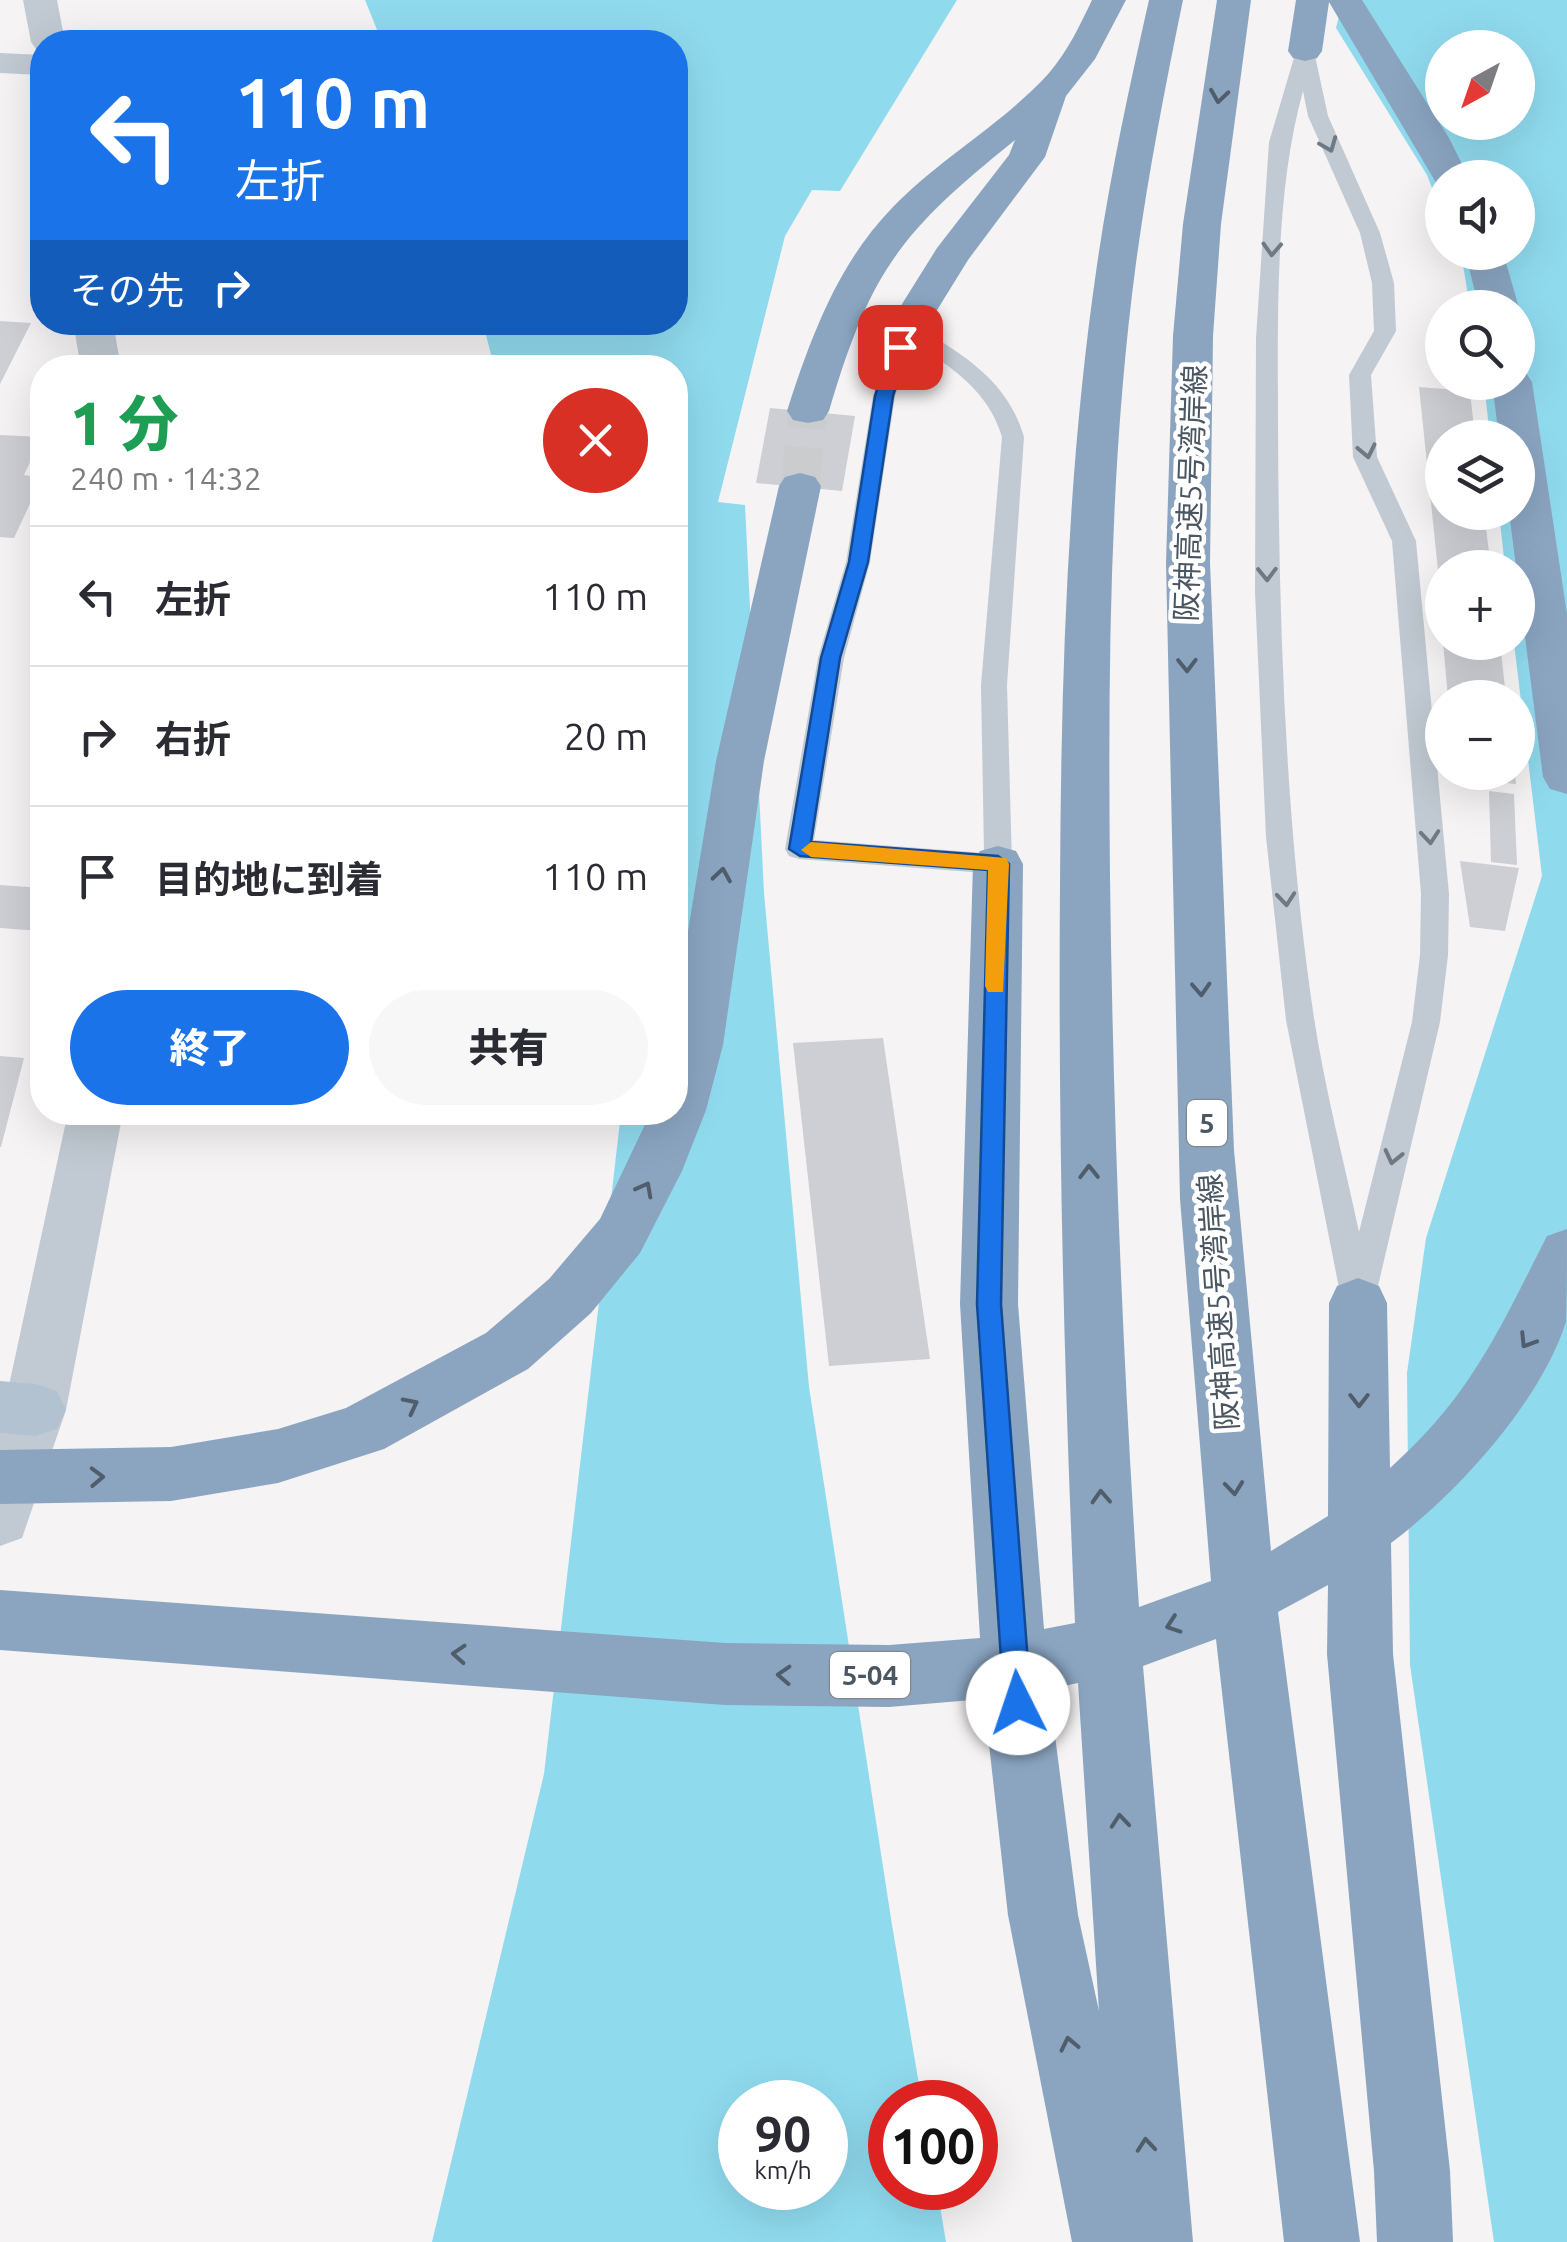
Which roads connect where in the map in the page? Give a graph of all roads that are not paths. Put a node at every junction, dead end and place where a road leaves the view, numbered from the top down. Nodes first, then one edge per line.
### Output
1 (40, 0) edge
2 (1110, 0) edge
3 (1166, 0) edge
4 (1234, 0) edge
5 (1313, 0) edge
6 (1345, 0) edge
7 (46, 30) edge
8 (1305, 51) junction
9 (0, 63) edge
10 (30, 64) edge
11 (1055, 88) junction
12 (1442, 160) edge
13 (907, 328) junction
14 (1515, 400) edge
15 (808, 410) tunnel mouth
16 (800, 486) tunnel mouth
17 (1567, 777) edge
18 (998, 864) junction
19 (688, 1076) edge
20 (93, 1125) edge
21 (673, 1125) edge
22 (1567, 1253) edge
23 (1358, 1303) junction
24 (18, 1409) edge
25 (0, 1476) edge
26 (0, 1518) edge
27 (0, 1620) edge
28 (1110, 2242) edge
29 (1155, 2242) edge
30 (1322, 2242) edge
31 (1414, 2242) edge

1 - 7 street
2 - 11 highway
29 -> 3 highway
4 -> 30 highway, 阪神高速5号湾岸線 / 5
5 - 8 highway
6 - 12 highway
8 -> 23 lane
8 -> 23 lane
9 - 10 street
11 - 13 highway
11 - 15 highway
13 - 18 lane
13 - 18 lane
14 - 17 highway
19 -> 16 highway
28 -> 18 highway
20 - 24 street
25 -> 21 highway
22 -> 27 highway, 5-04
23 -> 31 highway
24 - 26 street

